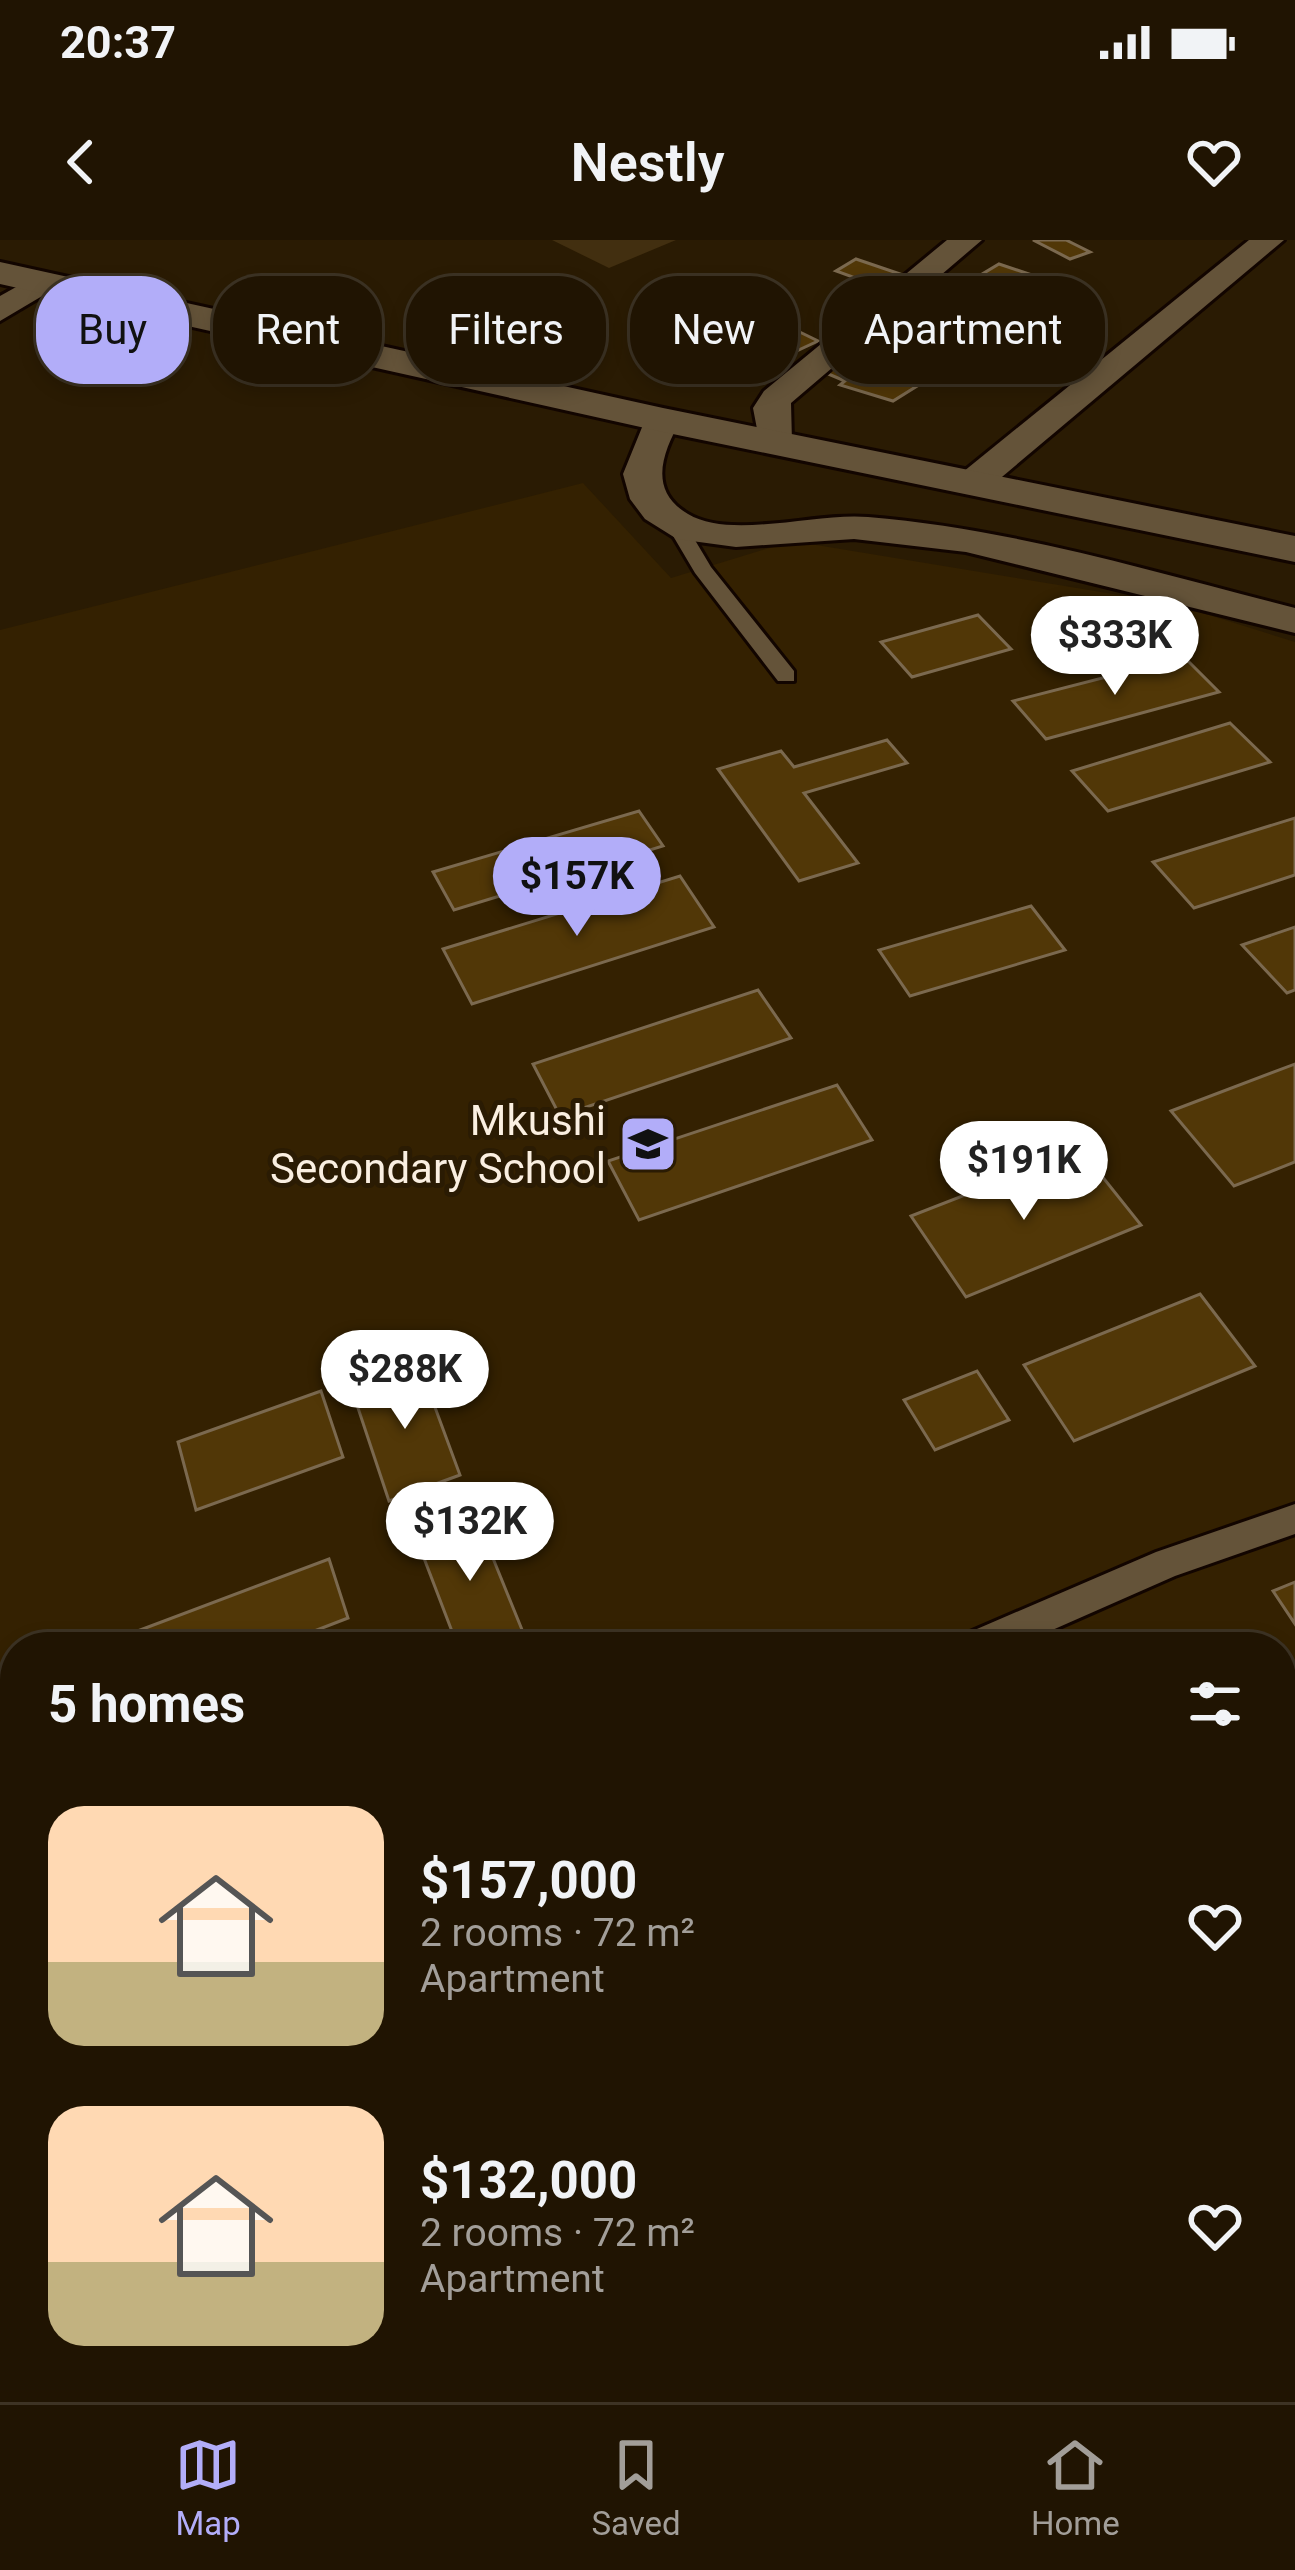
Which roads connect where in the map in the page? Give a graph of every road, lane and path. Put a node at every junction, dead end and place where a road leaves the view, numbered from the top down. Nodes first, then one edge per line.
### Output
1 (966, 240) edge
2 (1268, 240) edge
3 (0, 273) edge
4 (36, 281) edge
5 (36, 287) edge
6 (0, 311) edge
7 (189, 314) edge
8 (663, 420) junction
9 (774, 442) junction
10 (971, 484) junction
11 (676, 524) junction
12 (1295, 550) edge
13 (1295, 621) edge
14 (786, 676) dead end
15 (1295, 1519) edge
16 (1049, 1632) edge

1 - 9 street
2 - 10 street
3 - 4 street
5 - 6 street
7 - 8 street
8 - 9 street
8 - 11 street
9 - 10 street
10 - 12 street
11 - 13 street
11 - 14 lane
15 - 16 lane

